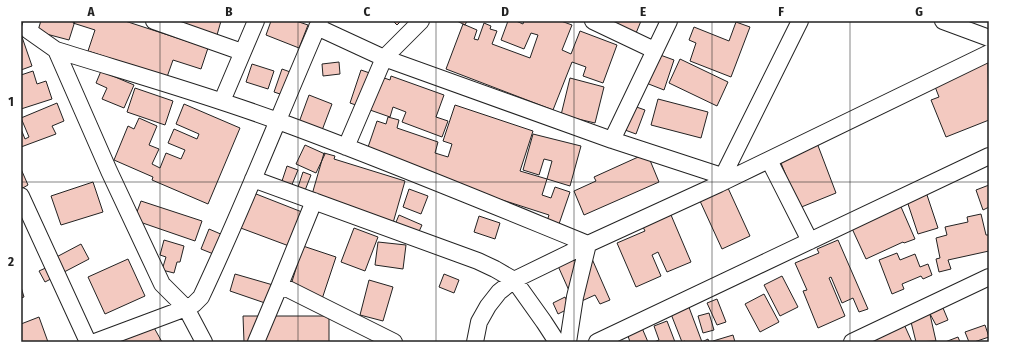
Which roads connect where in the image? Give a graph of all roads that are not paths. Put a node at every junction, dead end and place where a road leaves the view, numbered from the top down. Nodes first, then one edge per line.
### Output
1 (32, 21) edge
2 (154, 21) edge
3 (256, 21) edge
4 (421, 21) edge
5 (592, 21) edge
6 (668, 21) edge
7 (800, 21) edge
8 (943, 21) edge
9 (319, 24) edge
10 (989, 38) edge
11 (56, 50) junction
12 (654, 50) junction
13 (242, 52) junction
14 (989, 53) edge
15 (384, 58) junction
16 (222, 101) junction
17 (277, 121) junction
18 (612, 140) junction
19 (346, 147) junction
20 (989, 156) edge
21 (769, 160) junction
22 (253, 179) junction
23 (720, 180) junction
24 (21, 196) edge
25 (314, 201) junction
26 (810, 241) junction
27 (588, 244) junction
28 (989, 277) edge
29 (514, 280) junction
30 (280, 285) junction
31 (186, 308) junction
32 (88, 342) edge
33 (95, 342) edge
34 (204, 342) edge
35 (256, 342) edge
36 (394, 342) edge
37 (474, 342) edge
38 (557, 342) edge
39 (568, 342) edge
40 (597, 342) edge
41 (852, 342) edge

1 - 11 street
2 - 13 street
3 - 13 street
4 - 15 street
5 - 12 street
6 - 12 street
7 - 23 street
8 - 10 street
9 - 15 street
9 - 17 street
11 - 16 street
11 - 31 street
12 - 18 street
13 - 16 street
14 - 21 street
15 - 18 street
15 - 19 street
16 - 17 street
17 - 19 street
17 - 22 street
18 - 23 street
19 - 27 street
20 - 26 street
21 - 23 street
21 - 26 street
22 - 25 street
22 - 31 street
23 - 27 street
24 - 32 street
25 - 29 street
25 - 30 street
26 - 40 street
27 - 29 street
27 - 39 street
28 - 41 street
29 - 37 street
29 - 38 street
30 - 35 street
30 - 36 street
31 - 33 street
31 - 34 street

